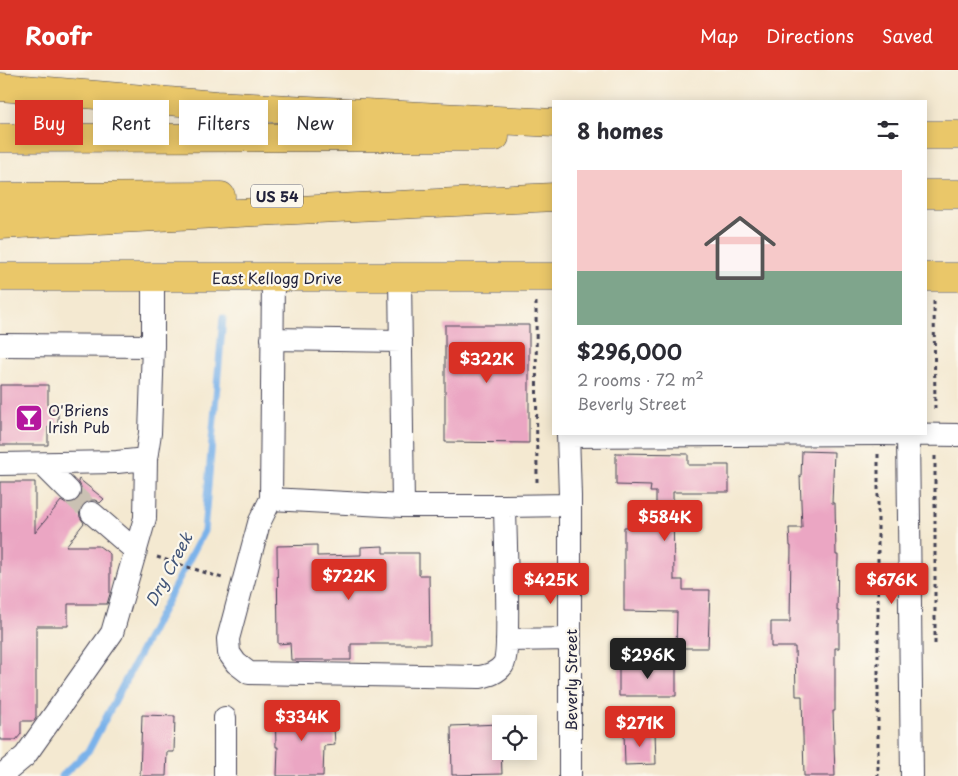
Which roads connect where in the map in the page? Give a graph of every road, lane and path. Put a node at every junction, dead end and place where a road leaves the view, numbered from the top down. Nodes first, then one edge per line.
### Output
1 (0, 87) edge
2 (552, 123) edge
3 (927, 135) edge
4 (958, 135) edge
5 (552, 136) edge
6 (0, 138) edge
7 (927, 194) edge
8 (958, 194) edge
9 (552, 196) edge
10 (552, 196) edge
11 (0, 197) edge
12 (0, 225) edge
13 (0, 277) edge
14 (153, 277) junction
15 (273, 277) junction
16 (400, 277) junction
17 (552, 277) edge
18 (958, 277) edge
19 (930, 287) edge
20 (536, 299) dead end
21 (272, 339) junction
22 (401, 341) junction
23 (0, 345) edge
24 (153, 346) junction
25 (568, 435) edge
26 (878, 435) edge
27 (908, 435) edge
28 (927, 435) edge
29 (935, 435) junction
30 (958, 435) edge
31 (146, 459) junction
32 (0, 464) edge
33 (42, 464) junction
34 (69, 491) tunnel mouth
35 (271, 499) junction
36 (570, 505) junction
37 (403, 506) junction
38 (505, 506) junction
39 (538, 506) junction
40 (92, 513) tunnel mouth
41 (146, 554) junction
42 (229, 581) dead end
43 (570, 639) junction
44 (507, 640) junction
45 (935, 649) dead end
46 (225, 718) dead end
47 (1, 776) edge
48 (225, 776) edge
49 (570, 776) edge
50 (878, 776) edge
51 (912, 776) edge

1 - 2 main road
3 - 4 main road
5 - 6 main road
7 - 8 main road
9 - 11 main road, US 54
10 - 12 main road
13 - 14 main road, East Kellogg Drive
14 - 15 main road, East Kellogg Drive
14 - 24 street
15 - 16 main road, East Kellogg Drive
15 - 21 street
16 - 17 main road, East Kellogg Drive
16 - 22 street
18 - 19 main road
19 - 29 path
20 - 39 path
21 - 22 street
21 - 35 street
22 - 37 street
23 - 24 street
24 - 31 street
25 - 36 street, Beverly Street
26 - 50 path
27 - 51 street
28 - 29 street
29 - 30 street
29 - 45 path
31 - 33 street
31 - 41 street
32 - 33 street
33 - 34 street
35 - 37 street
35 - 44 street
36 - 39 street
36 - 43 street, Beverly Street
37 - 38 street
38 - 39 street
38 - 44 street
40 - 41 street
41 - 42 path
41 - 47 street
43 - 44 street
43 - 49 street, Beverly Street
46 - 48 street

